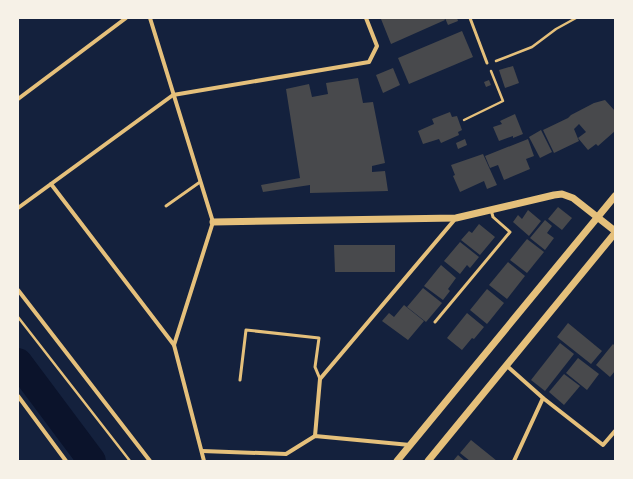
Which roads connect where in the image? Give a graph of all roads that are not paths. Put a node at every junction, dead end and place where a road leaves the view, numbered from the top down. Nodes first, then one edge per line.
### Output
1 (126, 18) edge
2 (150, 18) edge
3 (366, 18) edge
4 (470, 18) edge
5 (487, 63) road end
6 (173, 94) junction
7 (18, 99) edge
8 (200, 182) junction
9 (51, 184) junction
10 (615, 196) edge
11 (166, 206) dead end
12 (18, 208) edge
13 (491, 209) junction
14 (597, 217) junction
15 (456, 218) junction
16 (212, 222) junction
17 (615, 232) edge
18 (18, 290) edge
19 (435, 322) dead end
20 (174, 345) junction
21 (507, 366) junction
22 (320, 379) junction
23 (240, 380) dead end
24 (18, 396) edge
25 (543, 398) junction
26 (615, 431) edge
27 (315, 436) junction
28 (411, 445) junction
29 (202, 451) junction
30 (66, 461) edge
31 (150, 461) edge
32 (204, 461) edge
33 (397, 461) edge
34 (428, 461) edge
35 (514, 461) edge

1 - 7 street
2 - 6 street
3 - 6 street
4 - 5 lane
6 - 8 street
6 - 9 street
8 - 11 lane
8 - 16 street
9 - 12 street
9 - 20 street
10 - 14 street
13 - 14 street
13 - 15 street
13 - 19 lane
14 - 17 street
14 - 28 street
15 - 16 street
15 - 22 street
16 - 20 street
17 - 21 street
18 - 31 street
20 - 29 street
21 - 25 street
21 - 34 street
22 - 23 lane
22 - 27 street
24 - 30 street
25 - 26 street
25 - 35 street
27 - 28 street
27 - 29 street
28 - 33 street
29 - 32 street

